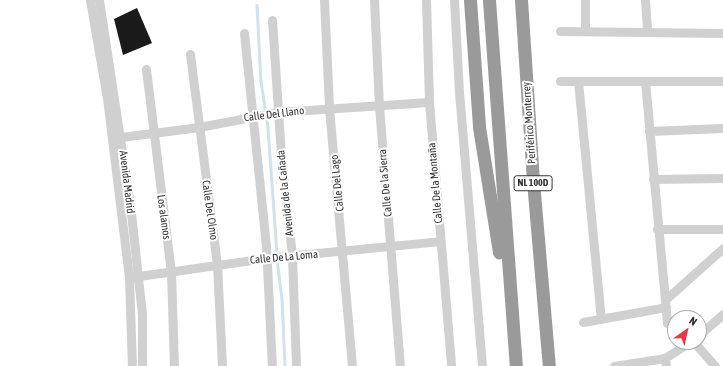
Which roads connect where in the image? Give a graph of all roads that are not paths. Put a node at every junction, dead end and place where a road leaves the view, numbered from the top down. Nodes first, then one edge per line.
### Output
1 (90, 0) edge
2 (99, 0) edge
3 (324, 0) edge
4 (374, 0) edge
5 (426, 0) edge
6 (454, 0) edge
7 (470, 0) edge
8 (489, 0) edge
9 (521, 0) edge
10 (585, 0) edge
11 (645, 0) edge
12 (272, 20) dead end
13 (560, 31) dead end
14 (585, 31) junction
15 (647, 32) junction
16 (244, 33) dead end
17 (723, 33) edge
18 (190, 54) dead end
19 (146, 69) dead end
20 (560, 81) dead end
21 (578, 81) junction
22 (645, 81) junction
23 (723, 81) edge
24 (428, 102) junction
25 (379, 106) junction
26 (329, 108) junction
27 (276, 112) junction
28 (251, 116) junction
29 (199, 127) junction
30 (723, 128) edge
31 (649, 130) junction
32 (152, 134) junction
33 (121, 137) junction
34 (723, 178) edge
35 (653, 179) junction
36 (657, 229) junction
37 (723, 229) edge
38 (440, 242) junction
39 (390, 247) junction
40 (723, 248) edge
41 (344, 252) junction
42 (290, 256) junction
43 (268, 257) junction
44 (217, 264) junction
45 (171, 272) junction
46 (133, 277) junction
47 (509, 288) junction
48 (666, 303) junction
49 (723, 314) edge
50 (601, 319) junction
51 (583, 322) dead end
52 (667, 323) dead end
53 (707, 328) edge
54 (680, 350) edge
55 (701, 350) edge
56 (666, 362) edge
57 (132, 366) edge
58 (142, 366) edge
59 (174, 366) edge
60 (222, 366) edge
61 (272, 366) edge
62 (296, 366) edge
63 (352, 366) edge
64 (400, 366) edge
65 (451, 366) edge
66 (482, 366) edge
67 (516, 366) edge
68 (549, 366) edge
69 (614, 366) edge
70 (715, 366) edge

1 - 46 street, Avenida Madrid
2 - 33 street, Avenida Madrid
3 - 26 street, Calle Del Lago
4 - 25 street, Calle De la Sierra
5 - 24 street, Calle De la Montaña
6 - 66 street
7 - 47 highway
8 - 47 highway, NL 100D
9 - 68 highway, Periférico Monterrey / NL 100D
10 - 14 street
11 - 15 street
12 - 27 street, Avenida de la Cañada
13 - 14 street
14 - 15 street
15 - 17 street
16 - 28 street
18 - 29 street, Calle Del Olmo
19 - 32 street, Los alamos
20 - 21 street
21 - 22 street
21 - 50 street
22 - 23 street
22 - 31 street
24 - 25 street, Calle Del Llano
24 - 38 street, Calle De la Montaña
25 - 26 street, Calle Del Llano
25 - 39 street, Calle De la Sierra
26 - 27 street, Calle Del Llano
26 - 41 street, Calle Del Lago
27 - 28 street, Calle Del Llano
27 - 42 street, Avenida de la Cañada
28 - 29 street, Calle Del Llano
28 - 43 street
29 - 32 street, Calle Del Llano
29 - 44 street, Calle Del Olmo
30 - 31 street
31 - 35 street
32 - 33 street, Calle Del Llano
32 - 45 street, Los alamos
33 - 46 street, Avenida Madrid
34 - 35 street
35 - 36 street
36 - 37 street
36 - 48 street
38 - 39 street, Calle De La Loma
38 - 65 street, Calle De la Montaña
39 - 41 street, Calle De La Loma
39 - 64 street, Calle De la Sierra
40 - 48 street
41 - 42 street, Calle De La Loma
41 - 63 street, Calle Del Lago
42 - 43 street, Calle De La Loma
42 - 62 street, Avenida de la Cañada
43 - 44 street, Calle De La Loma
43 - 61 street
44 - 45 street, Calle De La Loma
44 - 60 street, Calle Del Olmo
45 - 46 street, Calle De La Loma
45 - 59 street, Los alamos
46 - 57 street, Avenida Madrid
46 - 58 street, Avenida Madrid
47 - 67 highway, NL 100D
48 - 50 street
48 - 52 street
49 - 53 street
50 - 51 street
54 - 56 street
55 - 70 street
56 - 69 street

